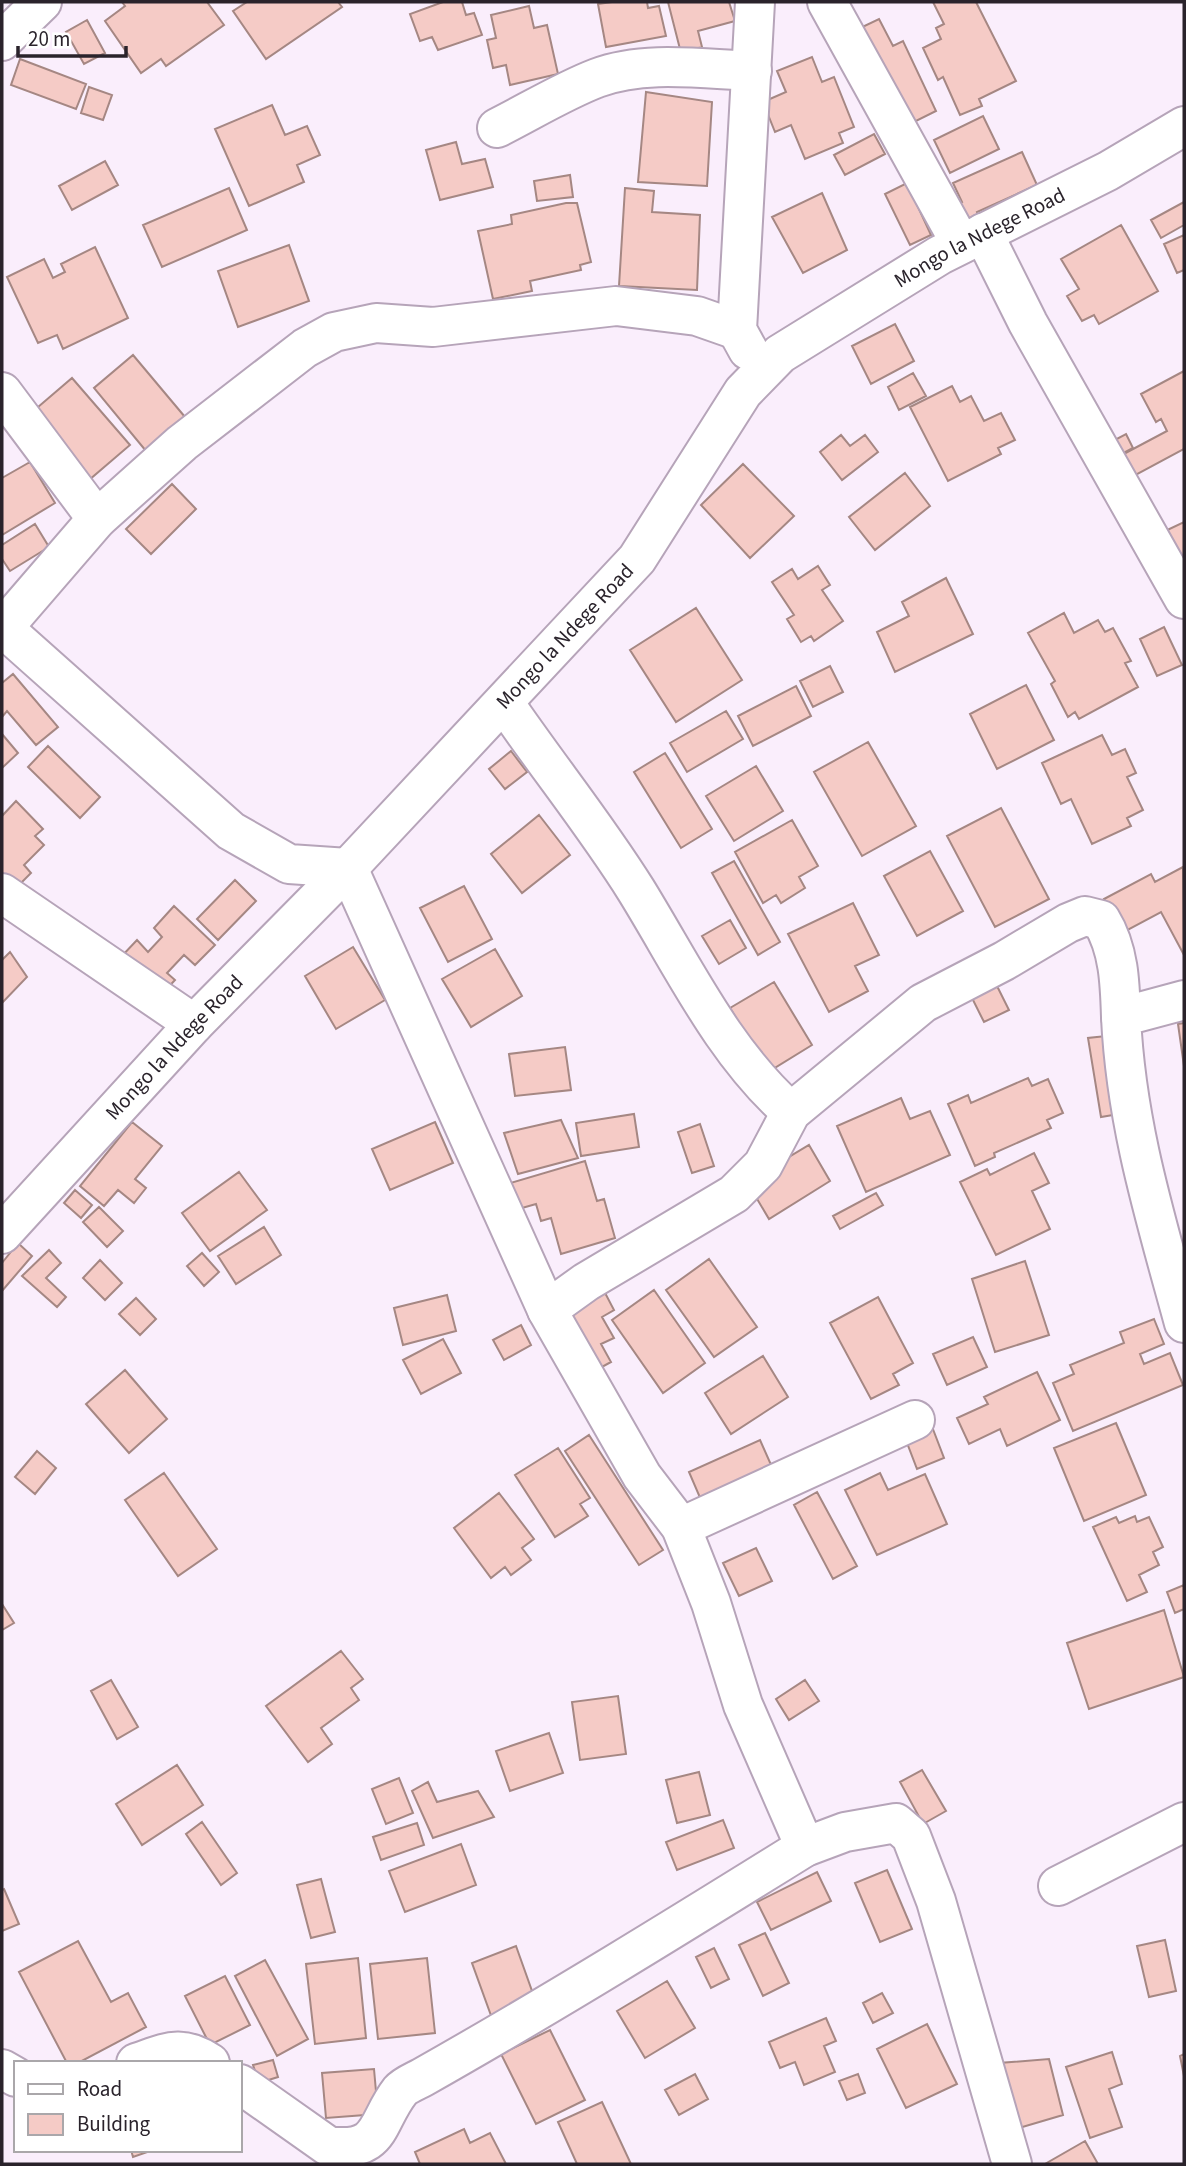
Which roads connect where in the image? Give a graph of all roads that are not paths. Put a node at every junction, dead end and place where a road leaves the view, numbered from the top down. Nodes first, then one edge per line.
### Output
1 (41, 2) edge
2 (755, 2) edge
3 (827, 2) edge
4 (2, 41) edge
5 (752, 71) junction
6 (1184, 126) edge
7 (497, 128) dead end
8 (972, 239) junction
9 (737, 330) junction
10 (760, 374) junction
11 (2, 393) edge
12 (97, 519) junction
13 (1184, 599) edge
14 (2, 628) edge
15 (505, 704) junction
16 (348, 868) junction
17 (2, 893) edge
18 (1184, 1000) edge
19 (1121, 1017) junction
20 (194, 1024) junction
21 (791, 1112) junction
22 (16, 1196) edge
23 (2, 1234) edge
24 (547, 1310) junction
25 (1184, 1323) edge
26 (915, 1420) dead end
27 (681, 1527) junction
28 (1184, 1822) edge
29 (805, 1847) junction
30 (1058, 1886) dead end
31 (142, 2061) edge
32 (207, 2061) edge
33 (242, 2085) edge
34 (1012, 2164) edge

1 - 4 street
2 - 5 street
3 - 8 street
5 - 7 street
5 - 9 street
6 - 8 street, Mongo la Ndege Road
8 - 10 street, Mongo la Ndege Road
8 - 13 street
9 - 10 street
9 - 12 street
10 - 15 street, Mongo la Ndege Road
11 - 12 street
12 - 14 street
14 - 16 street
15 - 16 street, Mongo la Ndege Road
15 - 21 street
16 - 20 street, Mongo la Ndege Road
16 - 24 street
17 - 20 street
18 - 19 street
19 - 21 street
19 - 25 street
20 - 22 street, Mongo la Ndege Road
21 - 24 street
22 - 23 street, Mongo la Ndege Road
24 - 27 street
26 - 27 street
27 - 29 street
28 - 30 street
29 - 33 street
29 - 34 street
31 - 32 street

